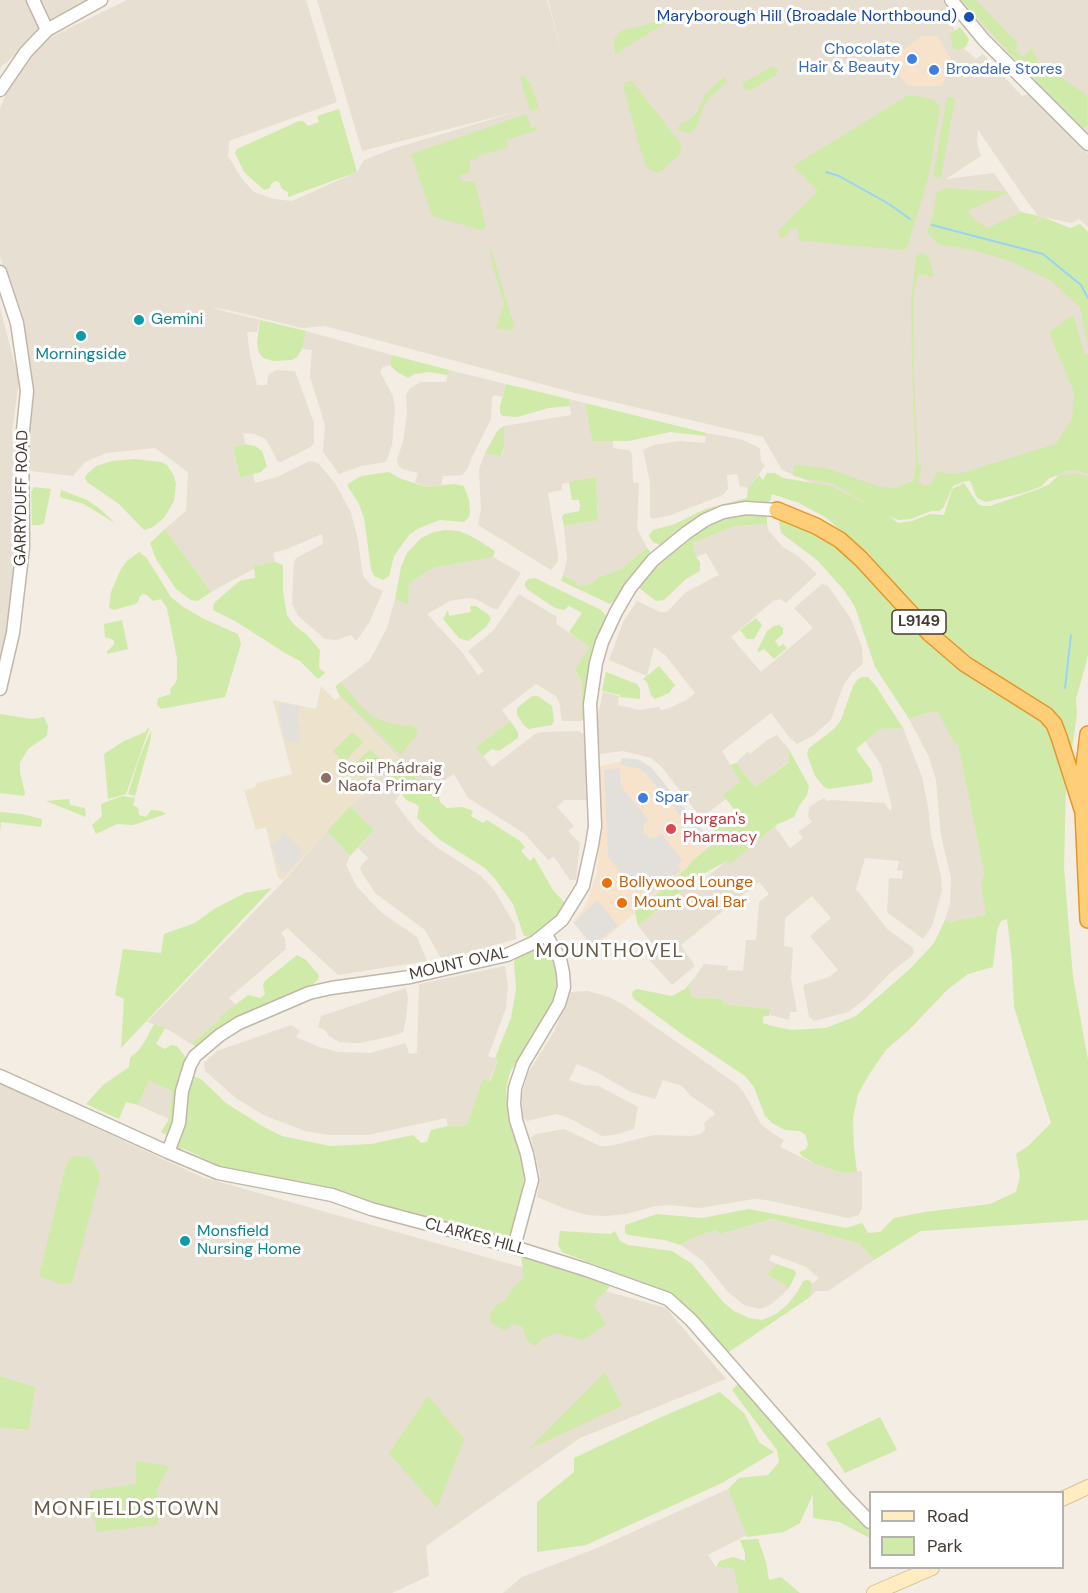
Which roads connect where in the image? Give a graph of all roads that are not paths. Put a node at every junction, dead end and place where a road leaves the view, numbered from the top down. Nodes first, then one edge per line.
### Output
1 (33, 0) edge
2 (101, 0) edge
3 (951, 0) edge
4 (47, 30) junction
5 (0, 90) edge
6 (1085, 136) edge
7 (0, 272) edge
8 (777, 510) joint
9 (0, 689) edge
10 (1088, 734) edge
11 (1083, 812) junction
12 (1088, 920) edge
13 (546, 935) junction
14 (0, 1076) edge
15 (168, 1152) junction
16 (514, 1247) junction
17 (1086, 1488) edge
18 (1064, 1499) edge
19 (869, 1521) edge
20 (914, 1571) edge
21 (874, 1593) edge

1 - 4 street
2 - 4 street
3 - 6 street
4 - 5 street
7 - 9 street, GARRYDUFF ROAD
8 - 11 highway, L9149
8 - 13 street, MOUNT OVAL / L9149
10 - 11 highway
11 - 12 highway
13 - 15 street, MOUNT OVAL / L9149
13 - 16 street
14 - 15 street, CLARKES HILL
15 - 16 street, CLARKES HILL
16 - 19 street, CLARKES HILL
17 - 18 main road
20 - 21 main road

